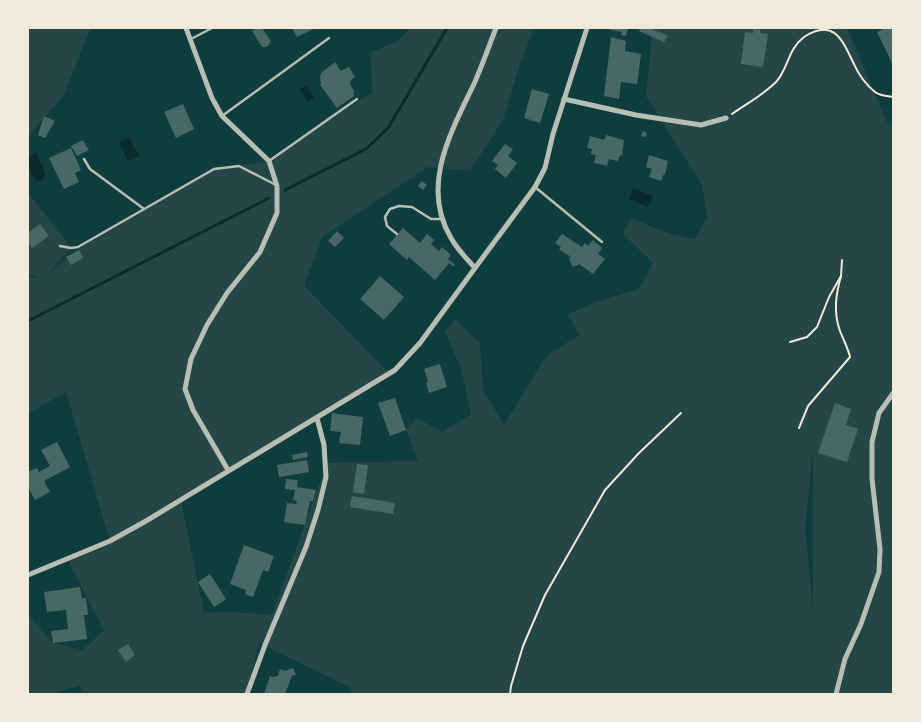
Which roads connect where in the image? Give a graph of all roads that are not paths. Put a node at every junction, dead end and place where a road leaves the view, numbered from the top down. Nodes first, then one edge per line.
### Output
1 (186, 28) edge
2 (212, 28) edge
3 (496, 28) edge
4 (587, 28) edge
5 (329, 38) dead end
6 (191, 39) junction
7 (357, 99) dead end
8 (564, 99) junction
9 (222, 116) junction
10 (726, 118) road end
11 (84, 159) dead end
12 (269, 161) junction
13 (277, 186) junction
14 (535, 187) junction
15 (144, 209) junction
16 (442, 219) junction
17 (397, 234) dead end
18 (602, 242) dead end
19 (60, 246) dead end
20 (475, 268) junction
21 (894, 392) edge
22 (317, 418) junction
23 (228, 470) junction
24 (28, 576) edge
25 (247, 694) edge
26 (836, 694) edge

1 - 6 street
2 - 6 lane
3 - 16 street
4 - 8 street
5 - 9 lane
6 - 9 street
7 - 12 lane
8 - 10 street
8 - 14 street
9 - 12 street
11 - 15 lane
12 - 13 street
13 - 15 lane
13 - 23 street
14 - 18 lane
14 - 20 street
15 - 19 lane
16 - 17 lane
16 - 20 street
20 - 22 street
21 - 26 street
22 - 23 street
22 - 25 street
23 - 24 street

